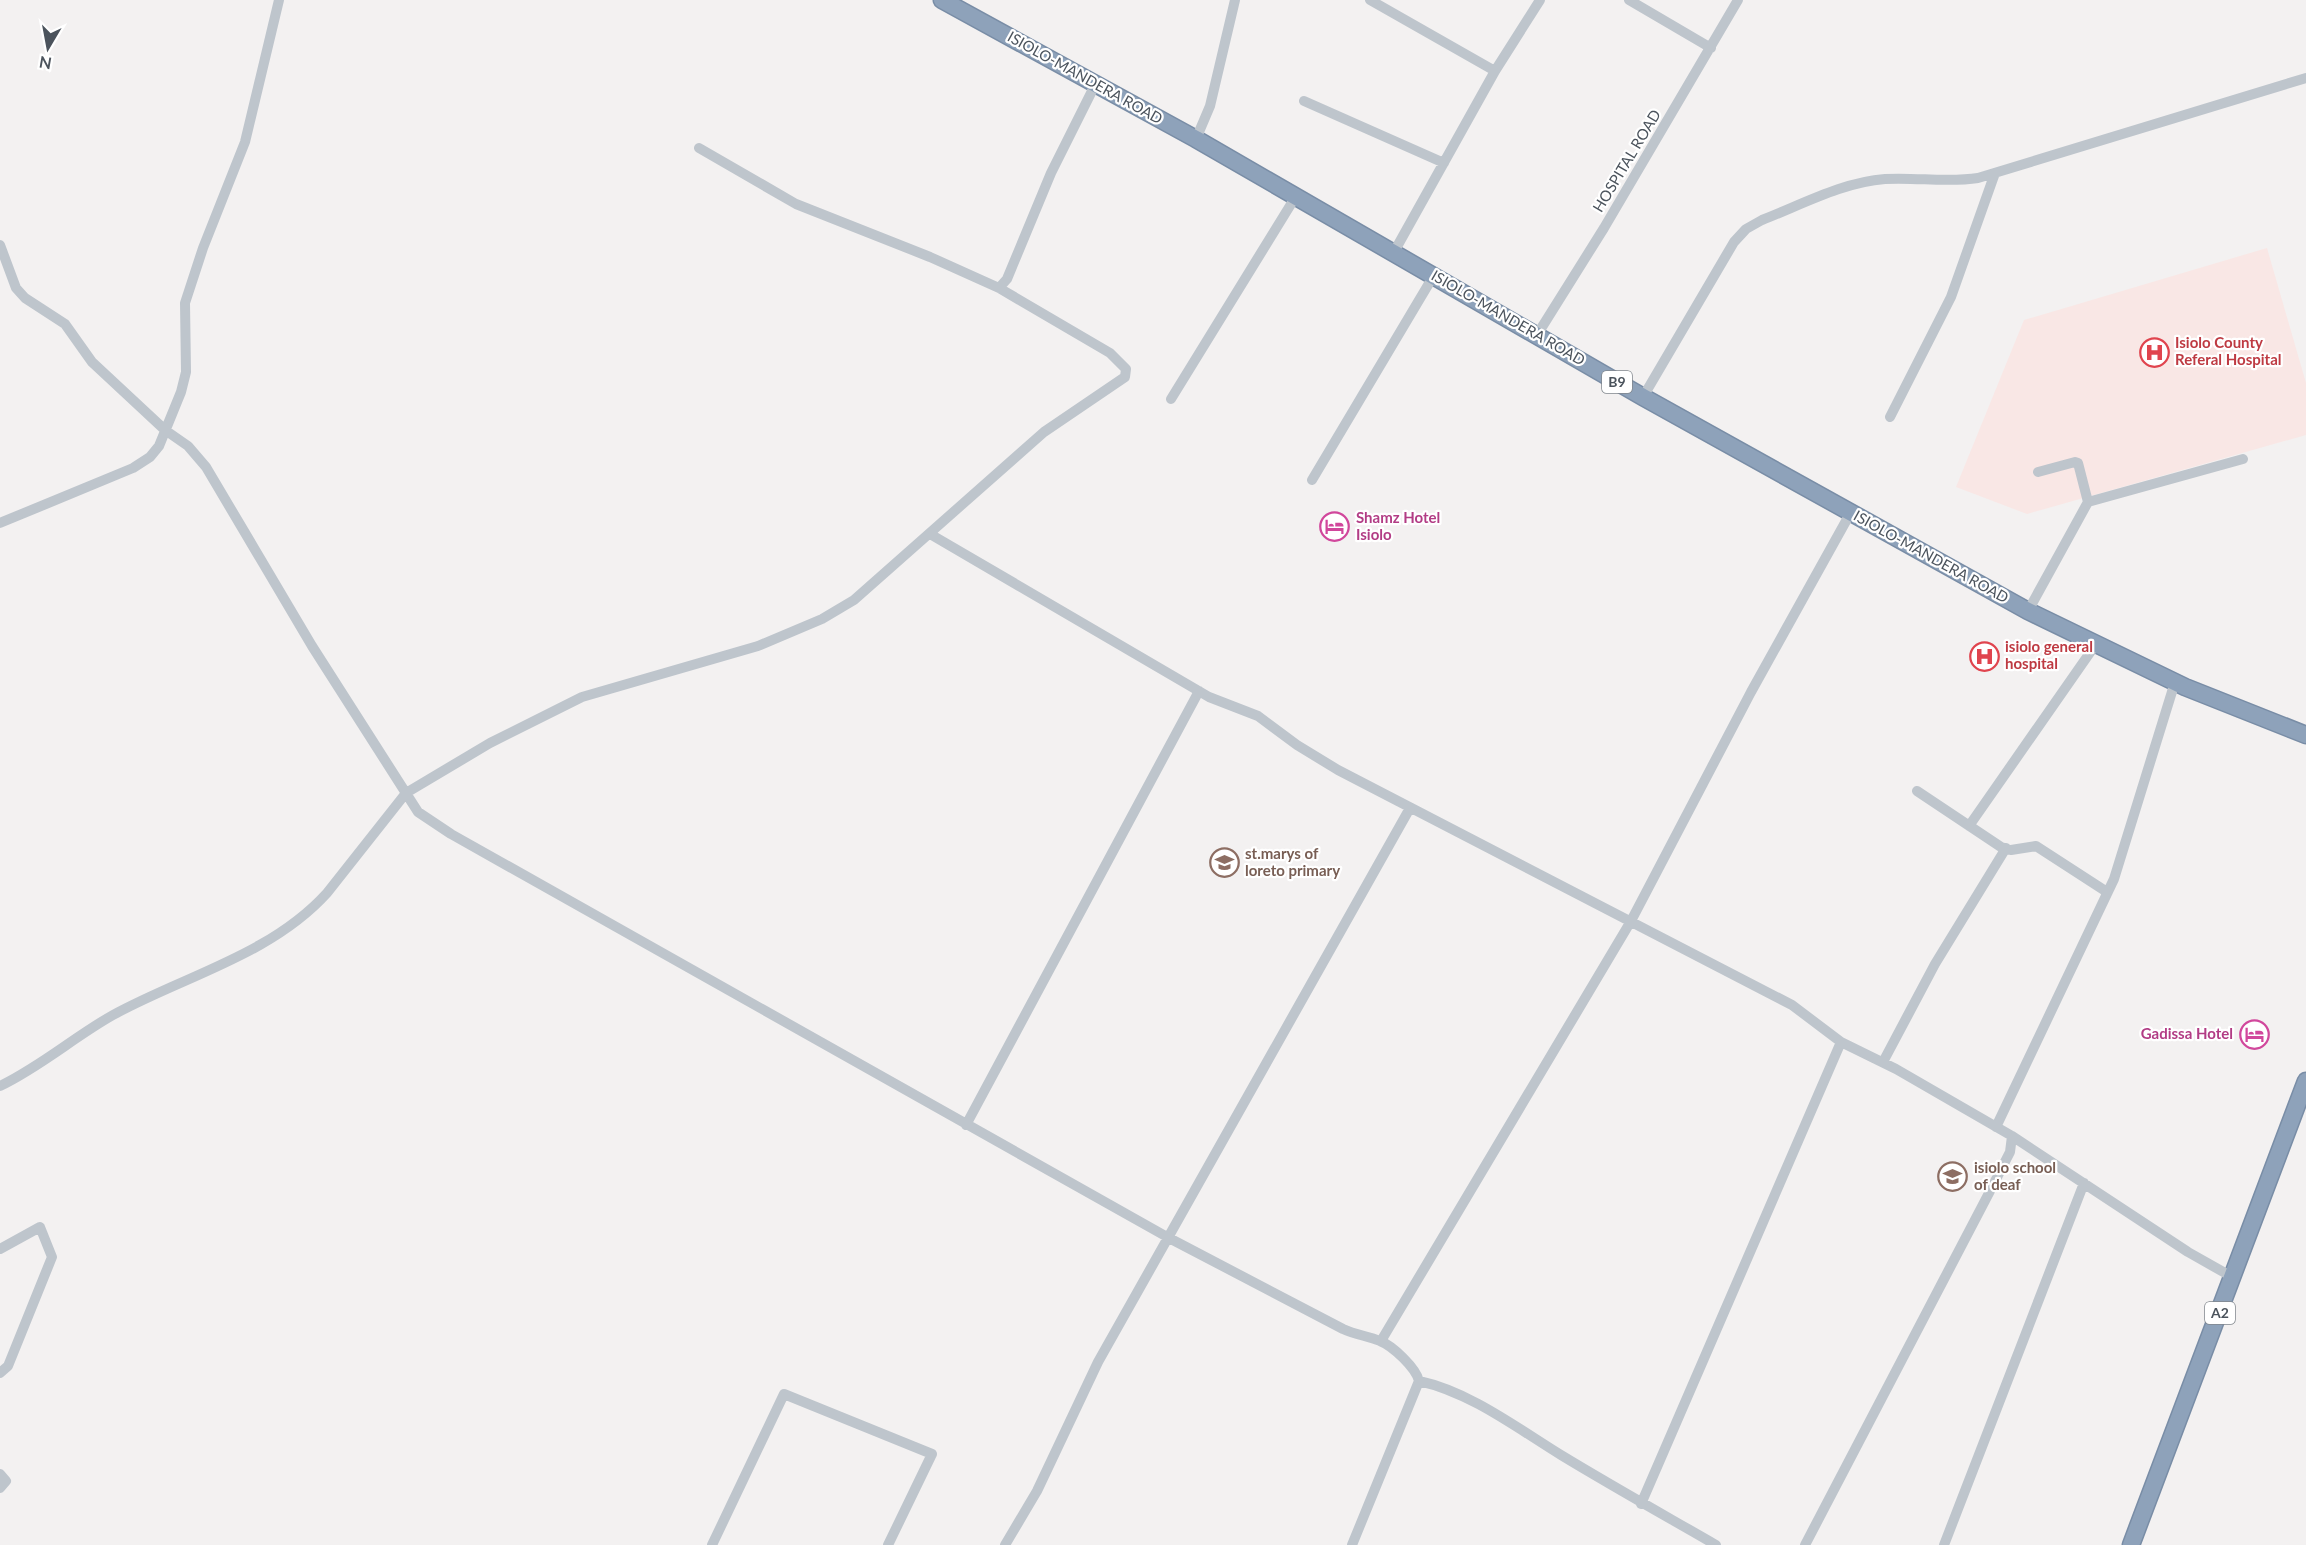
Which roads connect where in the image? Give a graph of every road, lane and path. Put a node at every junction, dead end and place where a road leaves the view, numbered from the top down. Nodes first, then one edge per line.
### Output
1 (279, 0) edge
2 (942, 0) edge
3 (1235, 0) edge
4 (1370, 0) edge
5 (1540, 0) edge
6 (1629, 0) edge
7 (1737, 0) edge
8 (962, 5) edge
9 (1711, 48) junction
10 (1495, 71) junction
11 (2306, 78) edge
12 (1096, 83) junction
13 (1304, 101) dead end
14 (1196, 139) junction
15 (699, 148) dead end
16 (1444, 163) junction
17 (1995, 173) junction
18 (1296, 196) junction
19 (0, 245) edge
20 (1394, 252) junction
21 (1434, 275) junction
22 (999, 288) junction
23 (1537, 335) junction
24 (1643, 397) junction
25 (1171, 399) dead end
26 (1890, 417) dead end
27 (165, 430) junction
28 (2243, 459) dead end
29 (2038, 472) dead end
30 (1312, 480) dead end
31 (2088, 502) junction
32 (1851, 512) junction
33 (0, 523) edge
34 (930, 534) junction
35 (2028, 611) junction
36 (2096, 644) junction
37 (2175, 682) junction
38 (1200, 691) junction
39 (2306, 735) edge
40 (1917, 791) dead end
41 (406, 793) junction
42 (1410, 808) junction
43 (1969, 826) junction
44 (2006, 848) junction
45 (2107, 892) junction
46 (1631, 921) junction
47 (1841, 1042) junction
48 (1883, 1062) junction
49 (2306, 1081) edge
50 (0, 1086) edge
51 (966, 1125) junction
52 (1996, 1127) junction
53 (2012, 1136) junction
54 (2084, 1183) junction
55 (1169, 1238) junction
56 (0, 1249) edge
57 (2234, 1278) junction
58 (1381, 1341) junction
59 (0, 1373) edge
60 (1419, 1382) junction
61 (0, 1474) edge
62 (0, 1488) edge
63 (1641, 1504) junction
64 (712, 1545) edge
65 (888, 1545) edge
66 (1005, 1545) edge
67 (1352, 1545) edge
68 (1716, 1545) edge
69 (1805, 1545) edge
70 (1944, 1545) edge
71 (2132, 1545) edge

1 - 27 street
2 - 8 highway, ISIOLO-MANDERA ROAD / B9
3 - 14 street
4 - 10 street
5 - 10 street
6 - 9 street
7 - 9 street, HOSPITAL ROAD
8 - 12 highway, ISIOLO-MANDERA ROAD / B9
9 - 23 street, HOSPITAL ROAD
10 - 16 street
11 - 17 street
12 - 14 highway, ISIOLO-MANDERA ROAD / B9
12 - 22 street
13 - 16 street
14 - 18 highway, ISIOLO-MANDERA ROAD / B9
15 - 22 street
16 - 20 street
17 - 24 street
17 - 26 street
18 - 20 highway, ISIOLO-MANDERA ROAD / B9
18 - 25 street
19 - 27 street
20 - 21 highway, ISIOLO-MANDERA ROAD / B9
21 - 23 highway, ISIOLO-MANDERA ROAD / B9
21 - 30 street
22 - 34 street
23 - 24 highway, ISIOLO-MANDERA ROAD / B9
24 - 32 highway, ISIOLO-MANDERA ROAD / B9
27 - 33 street
27 - 41 street
28 - 31 street
29 - 31 street
31 - 35 street
32 - 35 highway, ISIOLO-MANDERA ROAD / B9
32 - 46 street
34 - 38 street
34 - 41 street
35 - 36 highway, ISIOLO-MANDERA ROAD / B9
36 - 37 highway, ISIOLO-MANDERA ROAD / B9
36 - 43 street
37 - 39 highway, ISIOLO-MANDERA ROAD / B9
37 - 45 street
38 - 42 street
38 - 51 street
40 - 43 street
41 - 50 street
41 - 51 street
42 - 46 street
42 - 55 street
43 - 44 street
44 - 45 street
44 - 48 street
45 - 52 street
46 - 47 street
46 - 58 street
47 - 48 street
47 - 63 street
48 - 52 street
49 - 57 highway, A2
51 - 55 street
52 - 53 street
53 - 54 street
53 - 69 street
54 - 57 street
54 - 70 street
55 - 58 street
55 - 66 street
56 - 59 street
57 - 71 highway, A2
58 - 60 street
60 - 63 street
60 - 67 street
61 - 62 street
63 - 68 street
64 - 65 street

